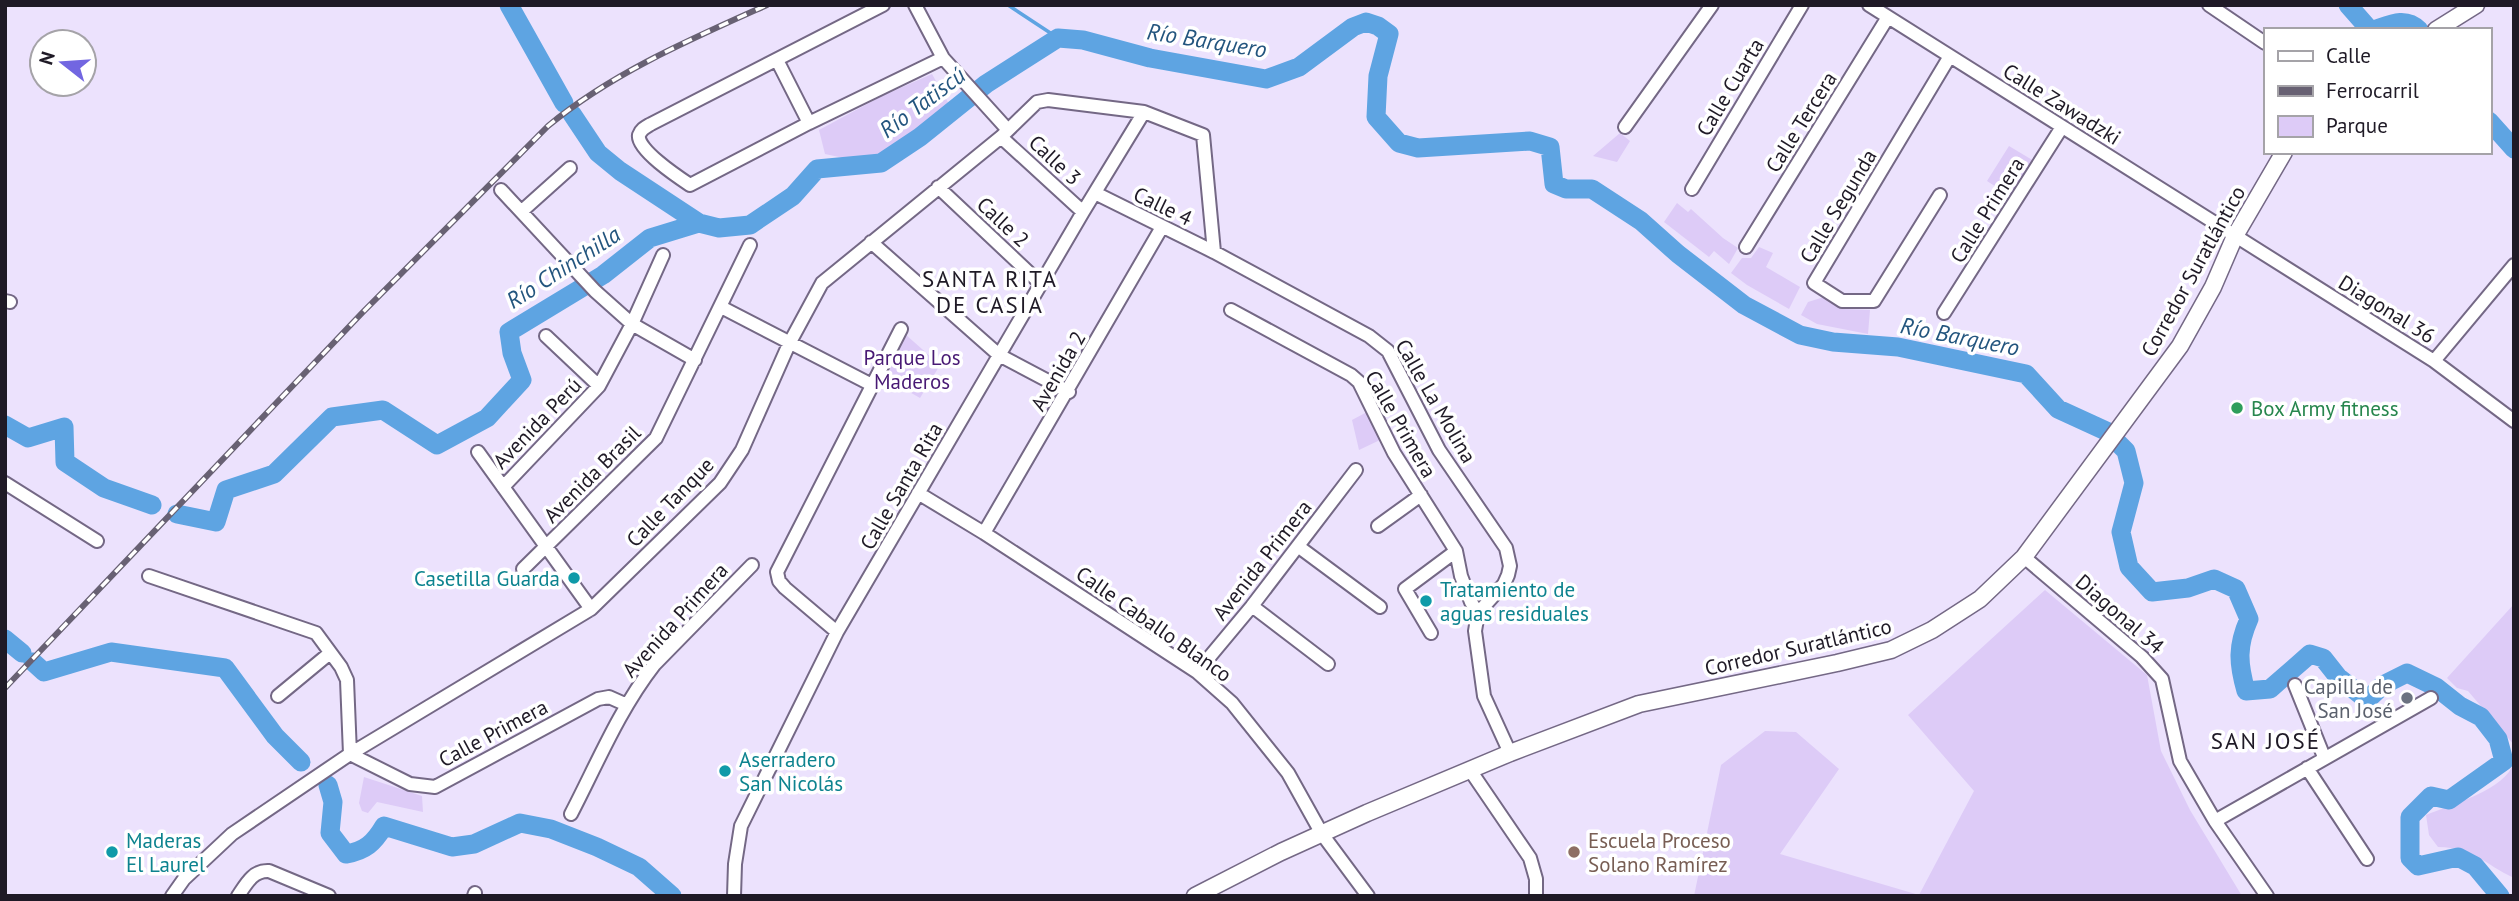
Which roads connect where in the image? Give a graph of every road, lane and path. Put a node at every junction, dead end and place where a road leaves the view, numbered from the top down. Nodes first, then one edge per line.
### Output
1 (883, 5) edge
2 (915, 5) edge
3 (1712, 5) edge
4 (1802, 5) edge
5 (1869, 5) edge
6 (2209, 5) edge
7 (2476, 5) edge
8 (1888, 17) junction
9 (2440, 27) edge
10 (2264, 42) edge
11 (1950, 56) junction
12 (943, 58) junction
13 (777, 60) junction
14 (1144, 112) junction
15 (809, 123) junction
16 (1625, 127) dead end
17 (2062, 127) junction
18 (1004, 134) junction
19 (2283, 154) edge
20 (570, 168) dead end
21 (938, 187) junction
22 (1692, 189) dead end
23 (501, 190) dead end
24 (1095, 193) junction
25 (1940, 195) dead end
26 (522, 211) junction
27 (1083, 212) junction
28 (1162, 227) junction
29 (2235, 236) junction
30 (871, 242) junction
31 (750, 245) dead end
32 (1746, 247) dead end
33 (1214, 252) junction
34 (663, 255) dead end
35 (2514, 265) edge
36 (1041, 284) junction
37 (721, 307) junction
38 (1231, 310) dead end
39 (1944, 313) dead end
40 (632, 324) junction
41 (901, 329) dead end
42 (546, 336) dead end
43 (789, 344) junction
44 (999, 355) junction
45 (695, 360) junction
46 (2434, 361) junction
47 (872, 384) junction
48 (599, 386) junction
49 (1069, 392) junction
50 (2514, 421) edge
51 (478, 452) dead end
52 (1356, 470) dead end
53 (5, 483) edge
54 (503, 487) junction
55 (918, 493) junction
56 (1421, 495) junction
57 (1378, 526) dead end
58 (984, 533) junction
59 (97, 541) dead end
60 (547, 547) junction
61 (1299, 547) junction
62 (1456, 551) junction
63 (2024, 557) junction
64 (752, 565) dead end
65 (523, 569) dead end
66 (149, 576) dead end
67 (1252, 606) junction
68 (1380, 607) dead end
69 (591, 608) junction
70 (1478, 613) junction
71 (837, 632) junction
72 (1431, 633) dead end
73 (330, 653) junction
74 (1328, 664) dead end
75 (1197, 672) junction
76 (2295, 685) dead end
77 (278, 696) dead end
78 (2431, 698) dead end
79 (627, 705) junction
80 (1510, 753) junction
81 (350, 754) junction
82 (2324, 757) junction
83 (2307, 768) junction
84 (1469, 770) junction
85 (571, 814) dead end
86 (2215, 821) junction
87 (1322, 834) junction
88 (2367, 859) dead end
89 (172, 896) edge
90 (238, 896) edge
91 (329, 896) edge
92 (734, 896) edge
93 (1195, 896) edge
94 (1368, 896) edge
95 (1536, 896) edge
96 (2267, 896) edge

1 - 13 street
2 - 12 street, Calle 3
3 - 16 street
4 - 22 street, Calle Cuarta
5 - 8 street, Calle Zawadzki
6 - 10 street
7 - 9 main road
8 - 11 street, Calle Zawadzki
8 - 32 street, Calle Tercera
11 - 17 street, Calle Zawadzki
11 - 25 street, Calle Segunda
12 - 15 street
12 - 18 street, Calle 3
13 - 15 street
13 - 15 street
14 - 18 street, Calle Tanque
14 - 24 street, Calle Santa Rita
14 - 33 street, Calle Tanque
17 - 29 street, Calle Zawadzki
17 - 39 street, Calle Primera
18 - 21 street, Calle Tanque
18 - 27 street, Calle 3
19 - 29 main road, Corredor Suratlántico
20 - 26 street
21 - 30 street, Calle Tanque
21 - 36 street, Calle 2
23 - 26 street
24 - 27 street, Calle Santa Rita
24 - 28 street, Calle 4
26 - 40 street
27 - 36 street, Calle Santa Rita
28 - 33 street, Calle 4
28 - 49 street, Avenida 2
29 - 46 street, Diagonal 36
29 - 63 main road, Corredor Suratlántico
30 - 43 street, Calle Tanque
30 - 44 street
31 - 37 street, Avenida Brasil
33 - 70 street, Calle La Molina
34 - 40 street, Avenida Perú
35 - 46 street
36 - 44 street, Calle Santa Rita
37 - 43 street
37 - 45 street, Avenida Brasil
38 - 56 street, Calle Primera
40 - 45 street
40 - 48 street, Avenida Perú
41 - 47 street
42 - 48 street
43 - 47 street
43 - 69 street, Calle Tanque
44 - 49 street
44 - 55 street, Calle Santa Rita
45 - 60 street, Avenida Brasil
46 - 50 street, Diagonal 36
47 - 71 street
48 - 54 street, Avenida Perú
49 - 58 street, Avenida 2
51 - 54 street
52 - 61 street, Avenida Primera
53 - 59 street
54 - 60 street
55 - 58 street, Calle Caballo Blanco
55 - 71 street, Calle Santa Rita
56 - 57 street
56 - 62 street, Calle Primera
58 - 75 street, Calle Caballo Blanco
60 - 65 street, Avenida Brasil
60 - 69 street
61 - 67 street, Avenida Primera
61 - 68 street
62 - 70 street, Calle Primera
62 - 72 street
63 - 80 main road, Corredor Suratlántico
63 - 86 street, Diagonal 34
64 - 79 street, Avenida Primera
66 - 73 street
67 - 74 street
67 - 75 street, Avenida Primera
69 - 81 street, Calle Tanque
70 - 80 street
71 - 92 street, Calle Santa Rita
73 - 77 street
73 - 81 street
75 - 87 street, Calle Caballo Blanco
76 - 82 street
78 - 82 street
79 - 81 street, Calle Primera
79 - 85 street, Avenida Primera
80 - 84 main road, Corredor Suratlántico
81 - 89 street, Calle Tanque
82 - 83 street
83 - 86 street
83 - 88 street
84 - 87 main road, Corredor Suratlántico
84 - 95 street
86 - 96 street, Diagonal 34
87 - 93 main road, Corredor Suratlántico
87 - 94 street, Calle Caballo Blanco
90 - 91 street

